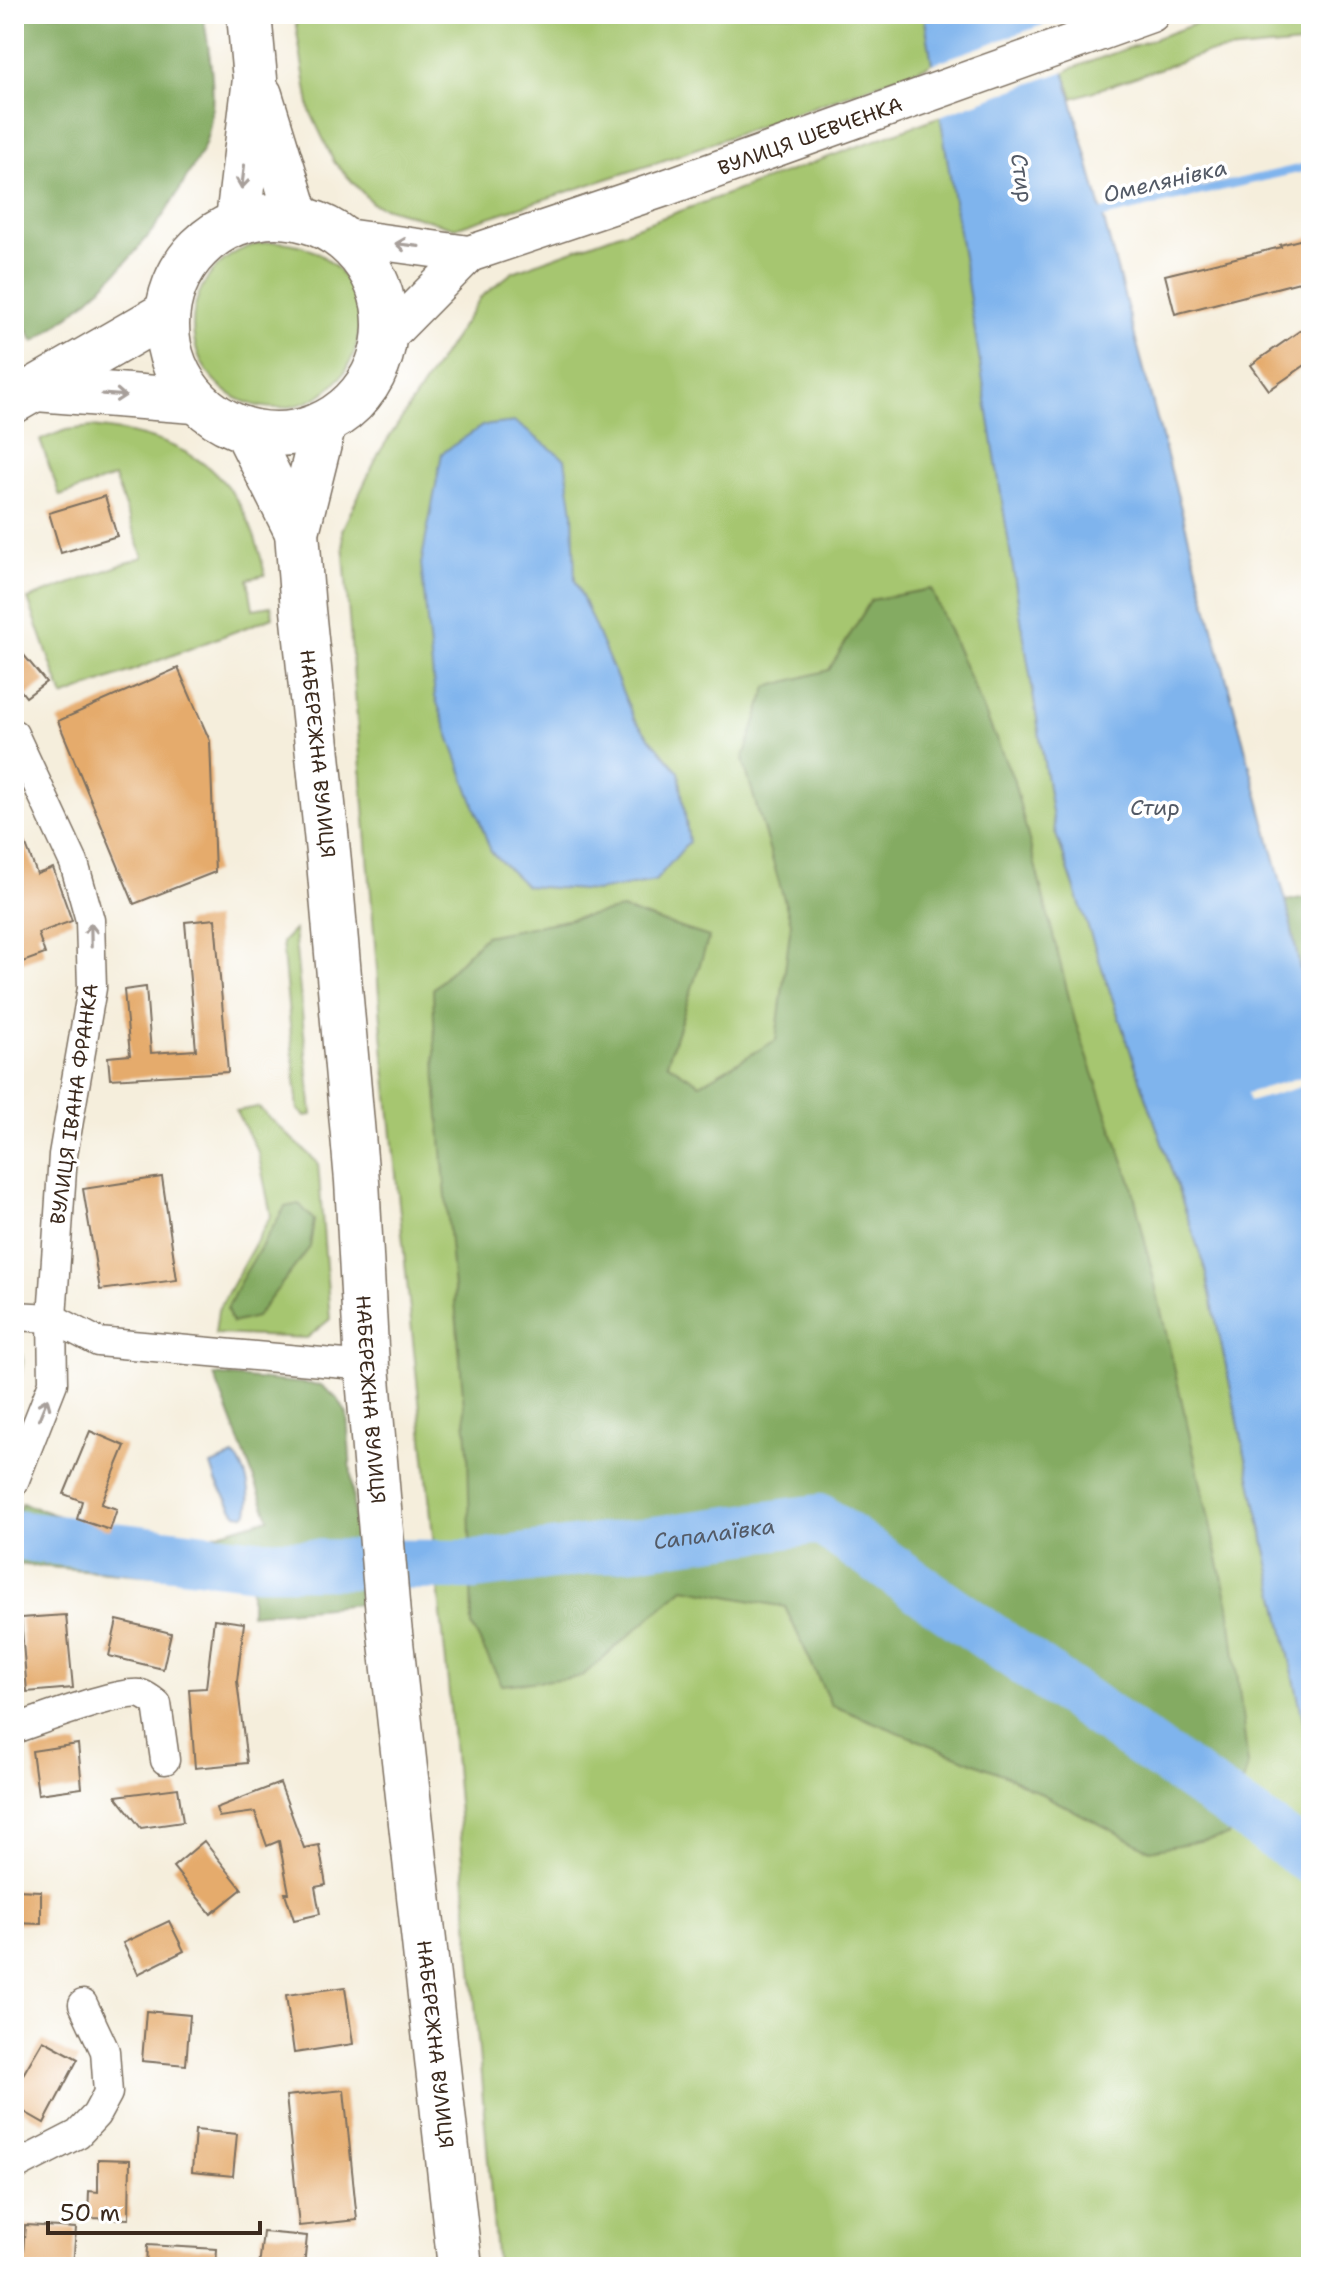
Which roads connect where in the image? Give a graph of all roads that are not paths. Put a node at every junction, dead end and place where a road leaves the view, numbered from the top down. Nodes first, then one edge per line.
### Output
1 (249, 14) edge
2 (1151, 14) edge
3 (255, 79) junction
4 (297, 215) junction
5 (238, 220) junction
6 (345, 237) junction
7 (469, 254) junction
8 (165, 314) junction
9 (386, 338) junction
10 (25, 395) edge
11 (195, 401) junction
12 (324, 424) junction
13 (247, 432) junction
14 (297, 532) junction
15 (14, 734) edge
16 (14, 1316) edge
17 (52, 1318) junction
18 (367, 1366) junction
19 (14, 1482) edge
20 (14, 1729) edge
21 (165, 1760) dead end
22 (83, 2004) dead end
23 (14, 2167) edge
24 (460, 2267) edge

1 - 3 main road
2 - 7 street, ВУЛИЦЯ ШЕВЧЕНКА
3 - 4 main road
3 -> 5 main road
4 - 5 main road
4 - 6 main road
5 - 8 main road
7 -> 6 street, ВУЛИЦЯ ШЕВЧЕНКА
6 - 9 main road
7 - 9 street, ВУЛИЦЯ ШЕВЧЕНКА
8 - 10 main road
8 - 11 main road
9 - 12 main road
10 -> 11 main road
11 - 13 main road
12 - 13 main road
12 - 14 main road, НАБЕРЕЖНА ВУЛИЦЯ
13 - 14 main road, НАБЕРЕЖНА ВУЛИЦЯ
14 - 18 main road, НАБЕРЕЖНА ВУЛИЦЯ
17 -> 15 street, ВУЛИЦЯ ІВАНА ФРАНКА
16 - 17 street
17 - 18 street
19 -> 17 street, ВУЛИЦЯ ІВАНА ФРАНКА
18 - 24 main road, НАБЕРЕЖНА ВУЛИЦЯ
20 - 21 street
22 - 23 street

